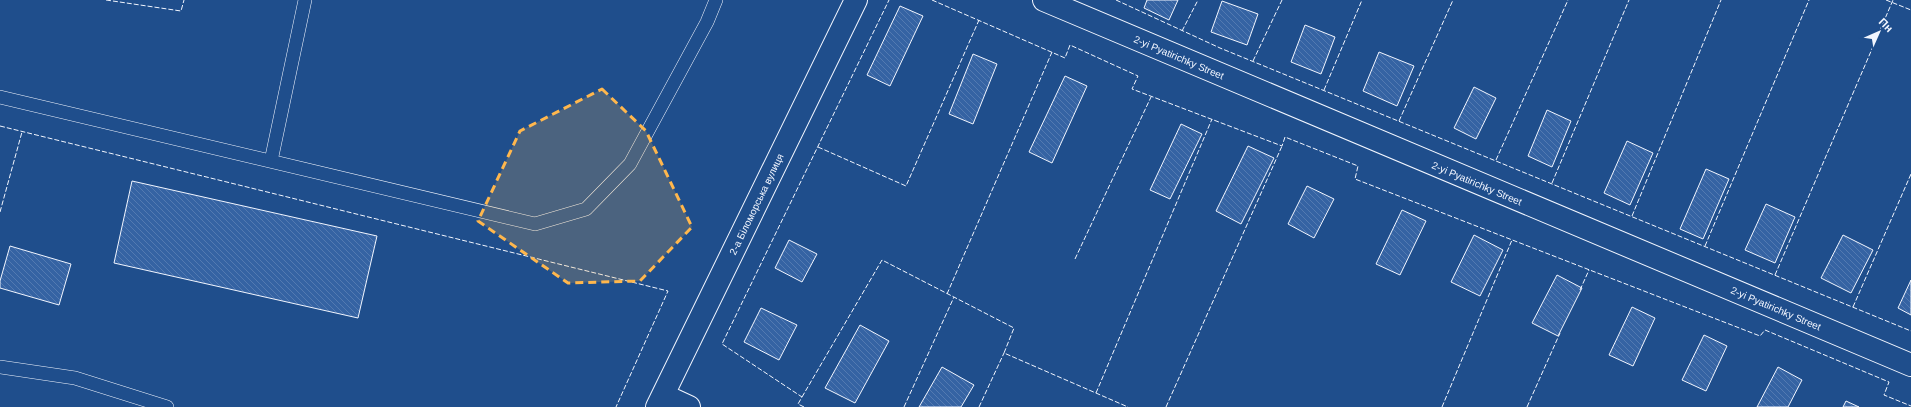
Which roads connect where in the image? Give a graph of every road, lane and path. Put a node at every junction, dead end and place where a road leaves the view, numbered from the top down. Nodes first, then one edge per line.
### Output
1 (305, 0) edge
2 (716, 0) edge
3 (856, 0) edge
4 (1044, 0) edge
5 (0, 97) edge
6 (271, 161) junction
7 (1911, 365) edge
8 (0, 367) edge
9 (660, 401) edge
10 (167, 407) edge
11 (689, 407) edge

1 - 6 lane
2 - 6 lane
3 - 9 street, 2-а Біломорська вулиця
4 - 7 street, 2-yi Pyatirichky Street
5 - 6 lane
8 - 10 lane
9 - 11 street

